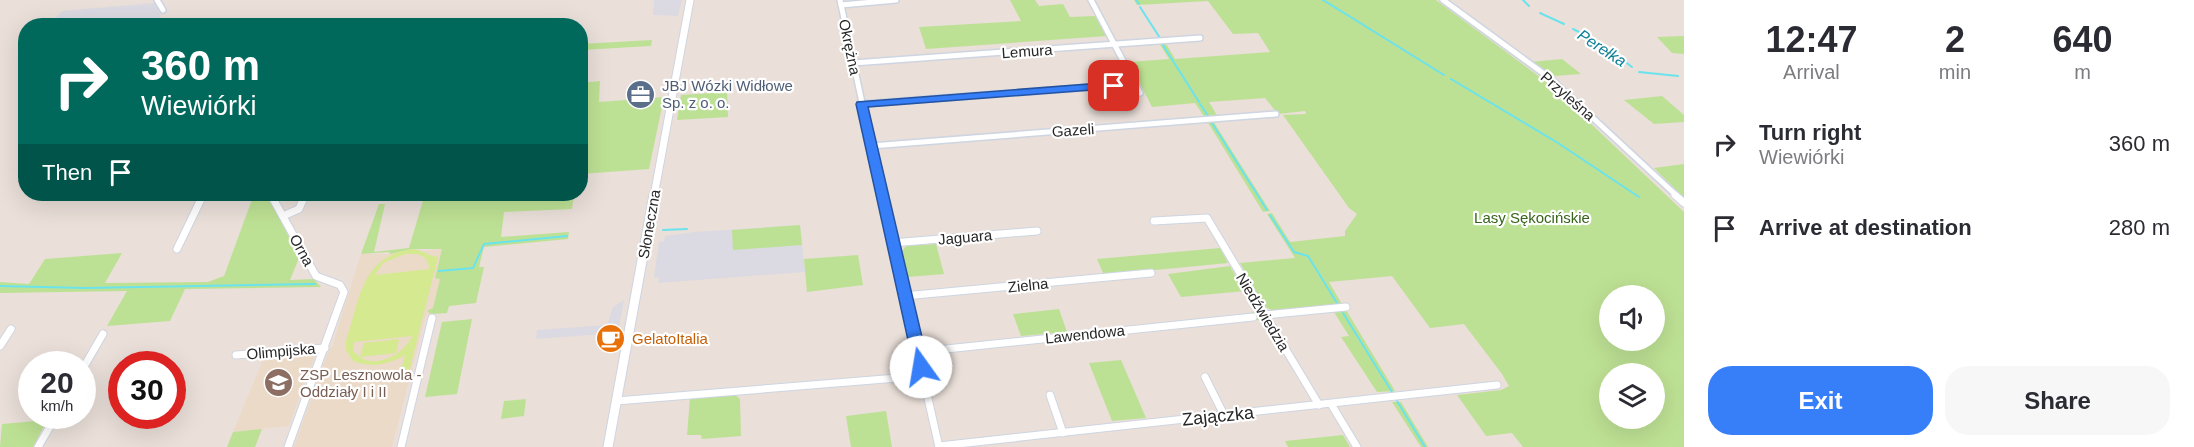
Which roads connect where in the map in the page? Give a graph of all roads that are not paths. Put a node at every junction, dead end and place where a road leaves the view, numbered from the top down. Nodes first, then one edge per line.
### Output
1 (157, 0) edge
2 (690, 0) edge
3 (896, 0) edge
4 (1091, 0) edge
5 (1443, 0) edge
6 (840, 3) edge
7 (163, 10) dead end
8 (1200, 38) dead end
9 (1116, 44) junction
10 (853, 63) junction
11 (1136, 84) junction
12 (1140, 93) dead end
13 (861, 104) junction
14 (1276, 114) dead end
15 (871, 146) junction
16 (200, 201) edge
17 (275, 201) edge
18 (302, 201) edge
19 (1684, 203) edge
20 (283, 216) junction
21 (1154, 221) dead end
22 (1037, 231) dead end
23 (892, 243) junction
24 (177, 249) dead end
25 (1151, 273) dead end
26 (904, 296) junction
27 (1346, 307) dead end
28 (1265, 315) junction
29 (1253, 317) dead end
30 (432, 318) dead end
31 (11, 328) dead end
32 (104, 334) dead end
33 (0, 346) edge
34 (325, 348) junction
35 (94, 351) edge
36 (917, 352) junction
37 (236, 355) dead end
38 (922, 376) junction
39 (1205, 377) dead end
40 (1497, 386) dead end
41 (1050, 395) dead end
42 (616, 401) junction
43 (1331, 404) junction
44 (1319, 405) junction
45 (1224, 415) junction
46 (48, 429) edge
47 (1063, 433) junction
48 (939, 446) edge
49 (38, 447) edge
50 (288, 447) edge
51 (400, 447) edge
52 (608, 447) edge
53 (1357, 447) edge

1 - 7 street
2 - 42 main road, Słoneczna
3 - 6 street
4 - 9 street
5 - 19 street, Przyleśna
6 - 10 street, Okrężna
8 - 9 street, Lemura
9 - 10 street, Lemura
9 - 11 street
10 - 13 street, Okrężna
11 - 12 street
11 - 13 street
13 - 15 street, Okrężna
14 - 15 street, Gazeli
15 - 23 street, Okrężna
16 - 24 street
17 - 20 street, Orna
18 - 20 street
20 - 34 street, Orna
21 - 28 street, Niedźwiedzia
22 - 23 street, Jaguara
23 - 26 street, Okrężna
25 - 26 street, Zielna
26 - 36 street, Okrężna
27 - 28 street
28 - 44 street, Niedźwiedzia
29 - 36 street, Lawendowa
30 - 51 street
31 - 33 street
32 - 35 street
34 - 37 street, Olimpijska
34 - 50 street
36 - 38 street, Okrężna
38 - 42 street
38 - 48 street, Okrężna
39 - 45 street
40 - 43 street, Zajączka
41 - 47 street
42 - 52 main road, Słoneczna
43 - 44 street, Zajączka
43 - 53 street
44 - 45 street, Zajączka
45 - 47 street, Zajączka
46 - 49 street
47 - 48 street, Zajączka

